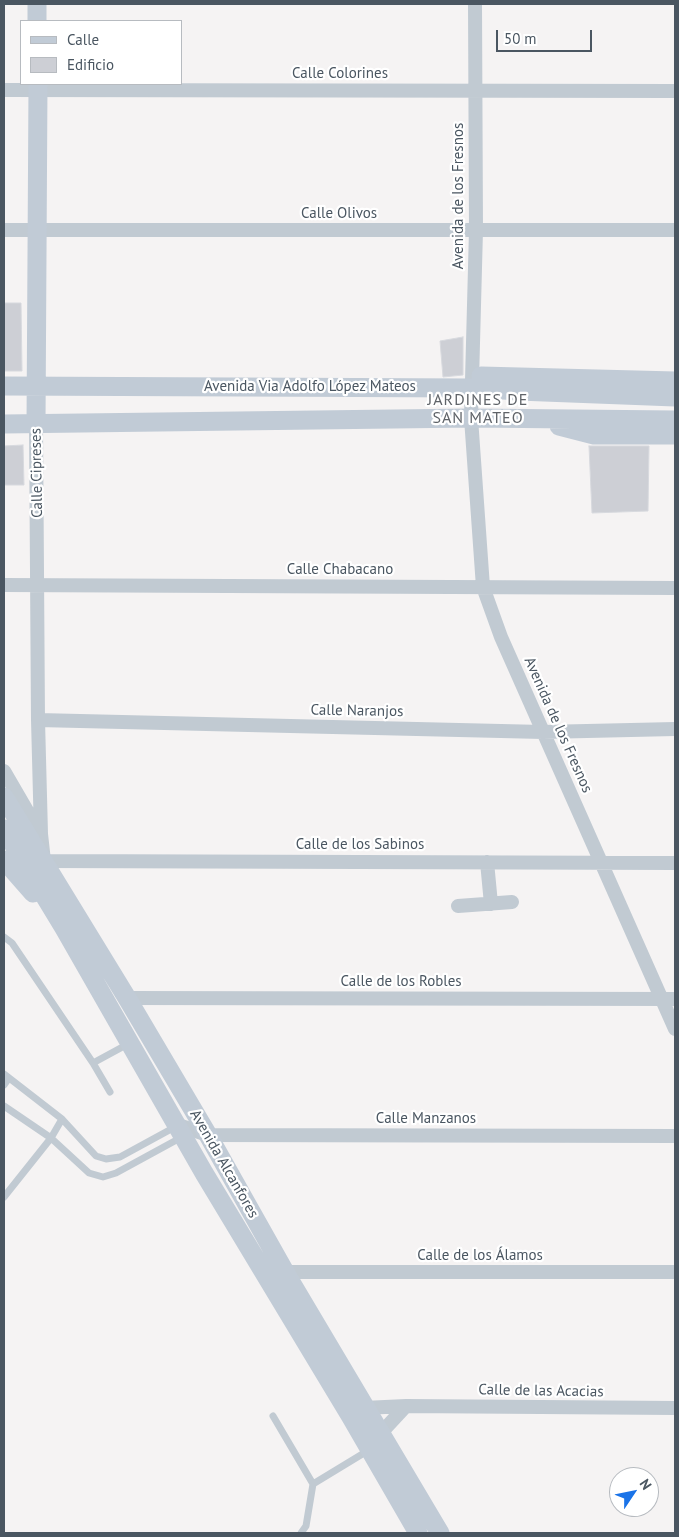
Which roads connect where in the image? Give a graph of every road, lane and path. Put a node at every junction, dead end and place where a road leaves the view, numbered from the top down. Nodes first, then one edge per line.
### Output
1 (37, 4) edge
2 (474, 4) edge
3 (37, 20) edge
4 (38, 87) edge
5 (4, 90) edge
6 (476, 91) junction
7 (675, 91) edge
8 (4, 230) edge
9 (38, 230) junction
10 (476, 230) junction
11 (675, 230) edge
12 (675, 381) edge
13 (472, 382) junction
14 (4, 386) edge
15 (36, 386) junction
16 (675, 397) edge
17 (471, 418) junction
18 (531, 419) junction
19 (675, 420) edge
20 (4, 424) edge
21 (36, 424) junction
22 (675, 435) edge
23 (38, 584) junction
24 (4, 585) edge
25 (483, 587) junction
26 (675, 588) edge
27 (38, 720) junction
28 (675, 729) edge
29 (543, 732) junction
30 (4, 772) edge
31 (4, 797) edge
32 (4, 829) edge
33 (40, 834) junction
34 (4, 860) edge
35 (44, 862) junction
36 (487, 862) junction
37 (675, 863) edge
38 (603, 864) junction
39 (512, 902) dead end
40 (491, 904) junction
41 (458, 906) dead end
42 (64, 928) junction
43 (4, 937) edge
44 (127, 998) junction
45 (668, 999) edge
46 (675, 1029) edge
47 (130, 1042) junction
48 (93, 1063) junction
49 (6, 1076) edge
50 (4, 1085) edge
51 (110, 1092) dead end
52 (4, 1106) edge
53 (62, 1118) junction
54 (181, 1131) junction
55 (208, 1135) junction
56 (675, 1136) edge
57 (51, 1138) junction
58 (128, 1153) junction
59 (134, 1164) junction
60 (4, 1197) edge
61 (285, 1272) junction
62 (675, 1272) edge
63 (406, 1406) junction
64 (364, 1408) junction
65 (675, 1408) edge
66 (273, 1416) dead end
67 (371, 1442) junction
68 (313, 1484) junction
69 (301, 1533) edge
70 (418, 1533) edge
71 (440, 1533) edge

1 - 3 main road
2 - 6 street, Avenida de los Fresnos
4 - 5 street, Calle Colorines
4 - 6 street, Calle Colorines
4 - 9 main road, Calle Cipreses
6 - 7 street, Calle Colorines
6 - 10 street, Avenida de los Fresnos
8 - 9 street, Calle Olivos
9 - 10 street, Calle Olivos
9 - 15 main road, Calle Cipreses
10 - 11 street, Calle Olivos
10 - 13 street, Avenida de los Fresnos
12 - 13 main road
13 - 15 main road, Avenida Via Adolfo López Mateos
13 - 16 main road, Avenida Via Adolfo López Mateos
13 - 17 street, Avenida de los Fresnos
14 - 15 main road, Avenida Via Adolfo López Mateos
15 - 21 main road, Calle Cipreses
17 - 18 main road, Avenida Via Adolfo López Mateos
17 - 21 main road, Avenida Via Adolfo López Mateos
17 - 25 street, Avenida de los Fresnos
18 - 19 main road, Avenida Via Adolfo López Mateos
18 - 22 main road
20 - 21 main road, Avenida Via Adolfo López Mateos
21 - 23 street, Calle Cipreses
23 - 24 street, Calle Chabacano
23 - 25 street, Calle Chabacano
23 - 27 street, Calle Cipreses
25 - 26 street, Calle Chabacano
25 - 29 street, Avenida de los Fresnos
27 - 29 street, Calle Naranjos
27 - 33 street, Calle Cipreses
28 - 29 street, Calle Naranjos
29 - 38 street, Avenida de los Fresnos
30 - 33 street
31 - 35 main road, Avenida Alcanfores
32 - 42 main road, Avenida Alcanfores
33 - 35 street, Calle Cipreses
34 - 42 main road
35 - 36 street, Calle de los Sabinos
35 - 44 main road, Avenida Alcanfores
36 - 38 street, Calle de los Sabinos
36 - 40 street
37 - 38 street, Calle de los Sabinos
38 - 45 street, Avenida de los Fresnos
39 - 40 street
40 - 41 street
42 - 47 main road, Avenida Alcanfores
43 - 48 lane
44 - 45 street, Calle de los Robles
44 - 55 main road, Avenida Alcanfores
45 - 46 street, Avenida de los Fresnos
47 - 48 lane
47 - 54 main road, Avenida Alcanfores
48 - 51 lane
49 - 50 lane
49 - 53 lane
52 - 57 lane
53 - 57 lane
53 - 58 lane
54 - 55 street, Calle Manzanos
54 - 58 lane
54 - 59 lane
54 - 67 main road, Avenida Alcanfores
55 - 56 street, Calle Manzanos
55 - 61 main road, Avenida Alcanfores
57 - 59 lane
57 - 60 lane
58 - 59 lane
61 - 62 street, Calle de los Álamos
61 - 64 main road, Avenida Alcanfores
63 - 64 street, Calle de las Acacias
63 - 65 street, Calle de las Acacias
63 - 67 street
64 - 67 main road, Avenida Alcanfores
66 - 68 lane
67 - 68 lane
67 - 70 main road, Avenida Alcanfores
67 - 71 main road, Avenida Alcanfores
68 - 69 lane

